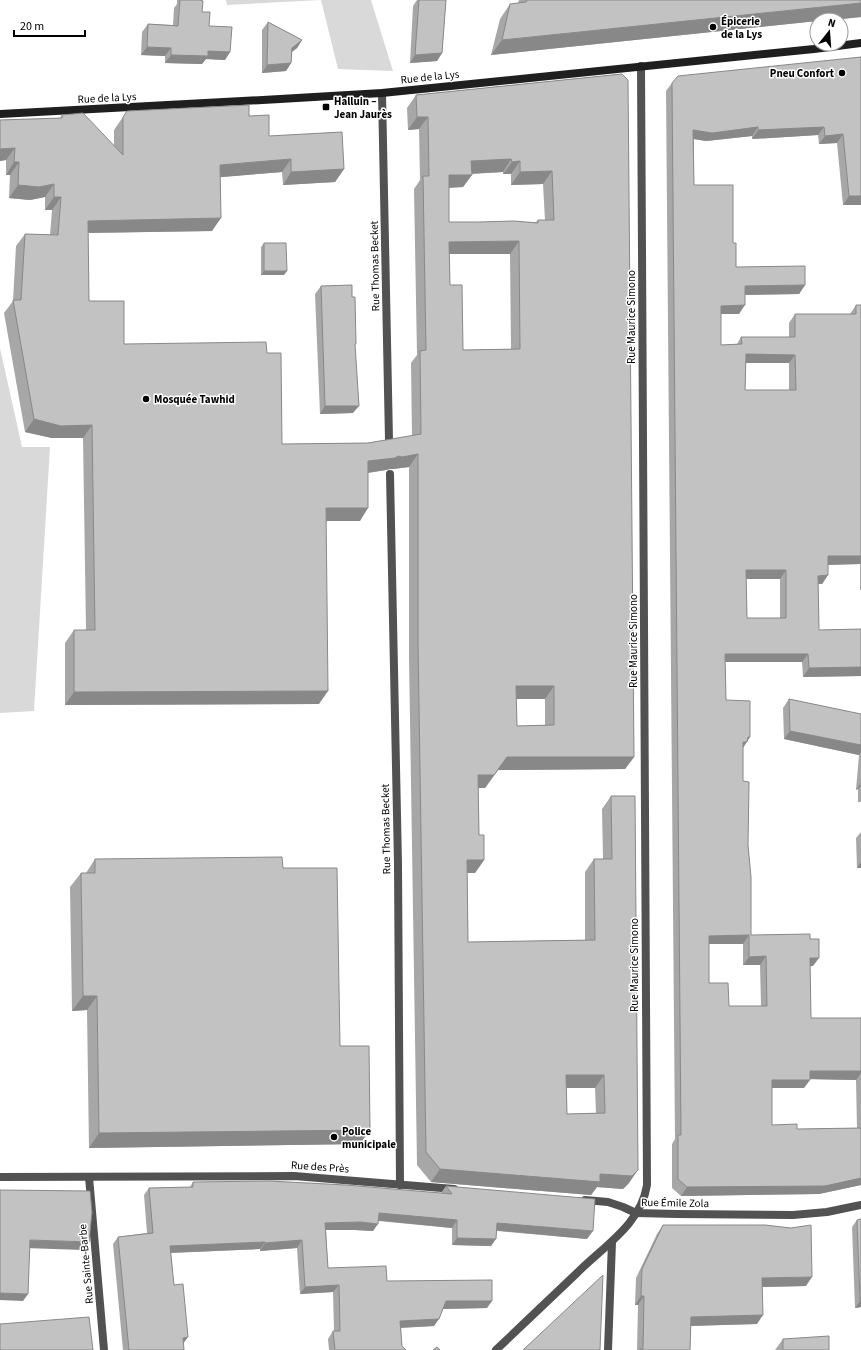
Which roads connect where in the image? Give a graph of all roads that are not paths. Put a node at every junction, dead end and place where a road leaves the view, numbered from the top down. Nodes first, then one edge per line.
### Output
1 (861, 43) edge
2 (641, 66) junction
3 (382, 93) junction
4 (0, 114) edge
5 (389, 440) edge
6 (390, 474) edge
7 (0, 1177) edge
8 (89, 1177) junction
9 (400, 1185) junction
10 (461, 1190) edge
11 (578, 1200) edge
12 (861, 1205) edge
13 (636, 1213) junction
14 (612, 1242) junction
15 (104, 1350) edge
16 (496, 1350) edge
17 (608, 1350) edge

1 - 2 main road, Rue de la Lys
2 - 3 main road, Rue de la Lys
2 - 13 street, Rue Maurice Simono
3 - 4 main road, Rue de la Lys
3 - 5 street, Rue Thomas Becket
6 - 9 street, Rue Thomas Becket
7 - 8 street, Rue des Près
8 - 9 street, Rue des Près
8 - 15 street, Rue Sainte-Barbe
9 - 10 street, Rue des Près
11 - 13 street
12 - 13 street, Rue Émile Zola
13 - 14 street, Rue Émile Zola
14 - 16 street, Rue Émile Zola
14 - 17 street

